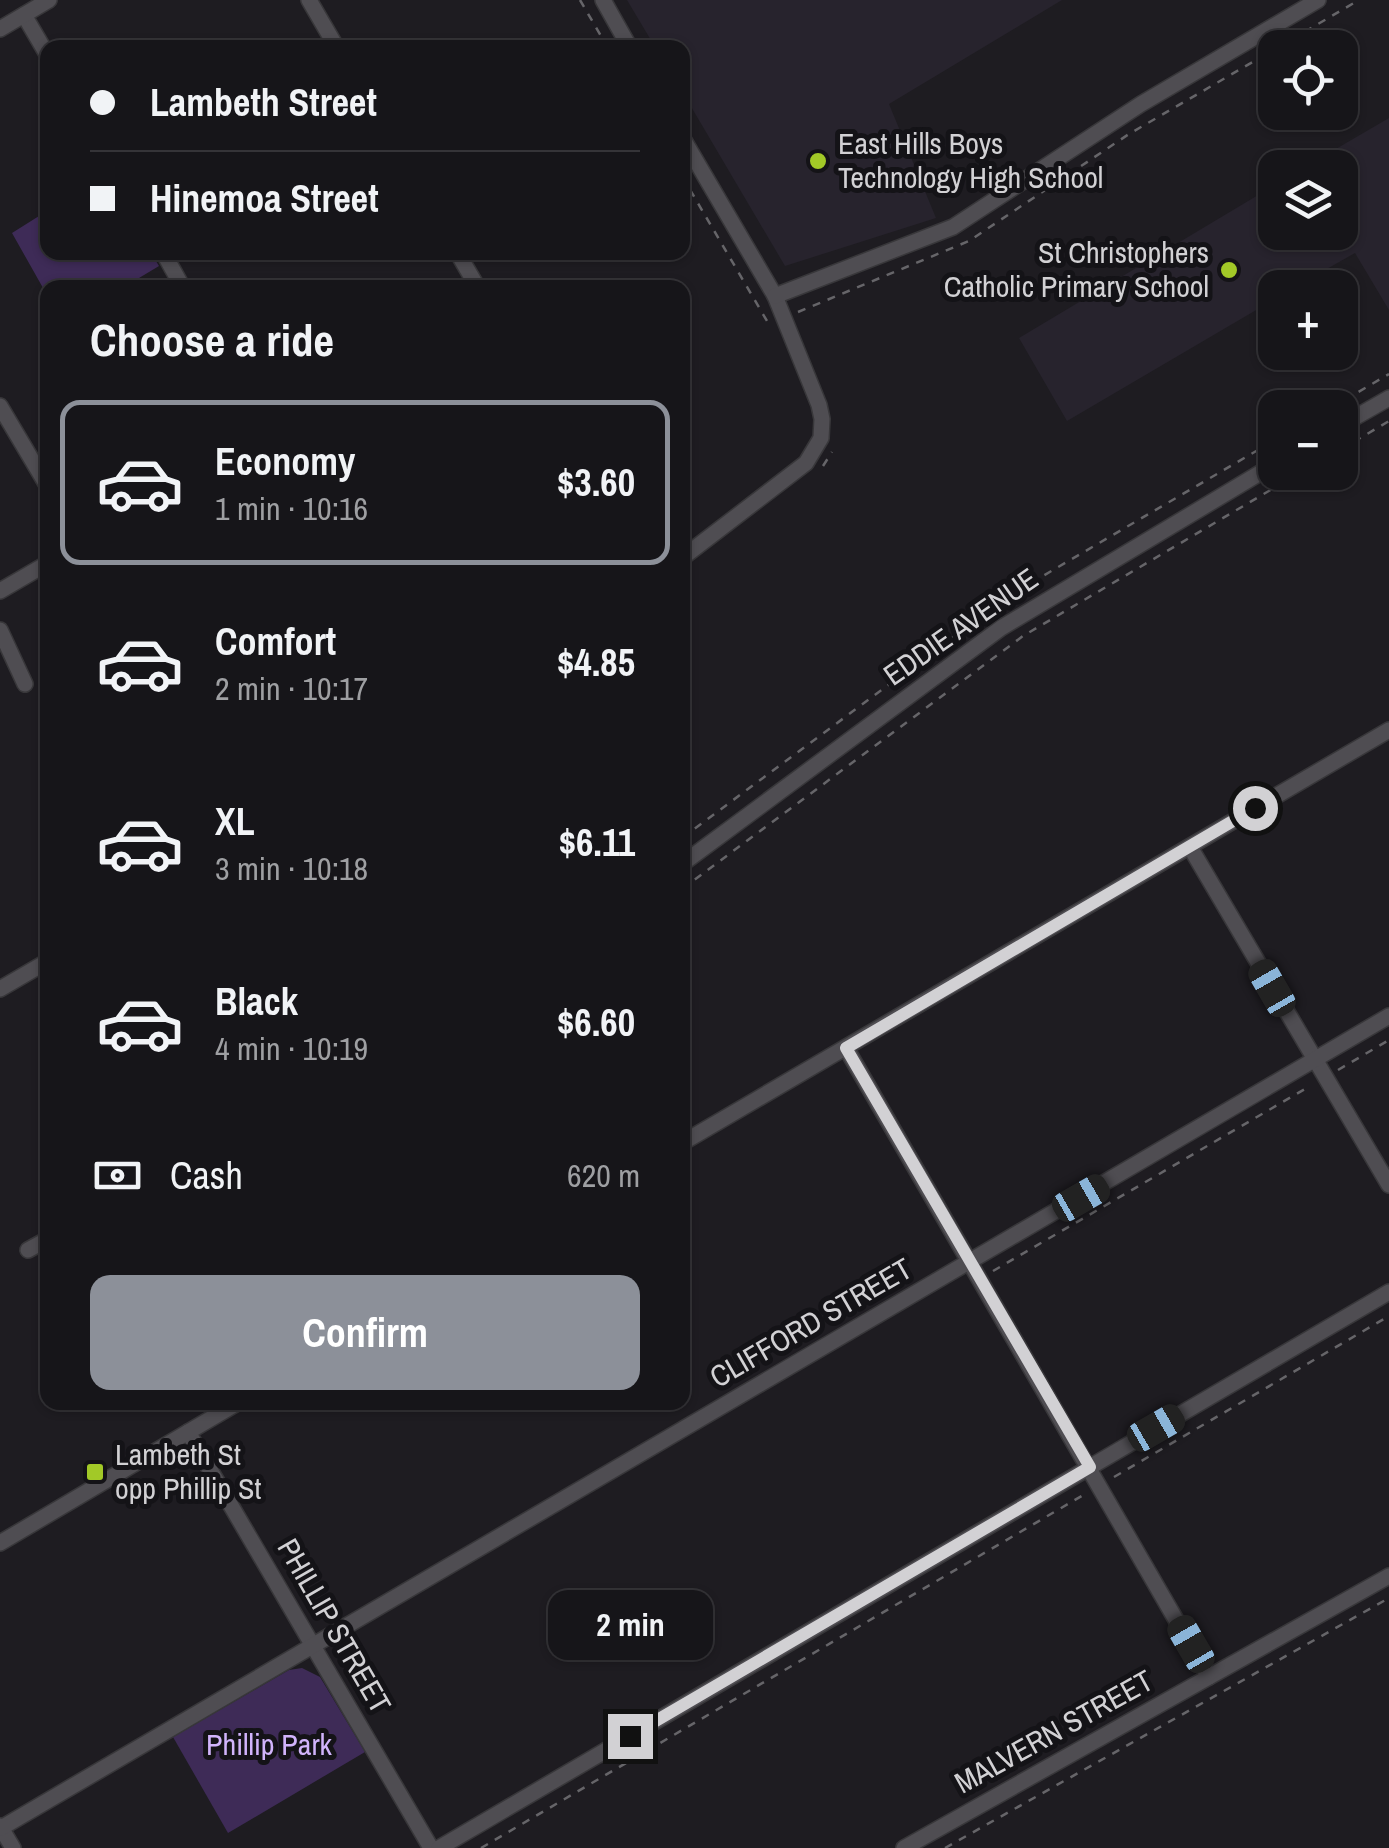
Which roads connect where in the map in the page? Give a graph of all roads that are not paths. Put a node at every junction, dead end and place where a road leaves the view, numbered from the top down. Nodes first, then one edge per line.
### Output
1 (49, 0) edge
2 (310, 0) edge
3 (602, 0) edge
4 (1318, 0) edge
5 (24, 15) junction
6 (0, 29) edge
7 (332, 40) edge
8 (625, 40) edge
9 (40, 42) edge
10 (690, 152) edge
11 (775, 296) junction
12 (1389, 398) edge
13 (0, 406) edge
14 (1358, 416) edge
15 (40, 474) edge
16 (1258, 474) edge
17 (690, 552) edge
18 (40, 568) edge
19 (0, 591) edge
20 (0, 630) edge
21 (26, 684) dead end
22 (1389, 730) edge
23 (1190, 847) junction
24 (690, 859) edge
25 (40, 966) edge
26 (0, 989) edge
27 (1389, 1016) edge
28 (846, 1048) junction
29 (1314, 1060) junction
30 (690, 1139) edge
31 (1389, 1185) edge
32 (40, 1243) edge
33 (28, 1250) dead end
34 (971, 1262) junction
35 (1389, 1292) edge
36 (226, 1410) edge
37 (188, 1432) junction
38 (1090, 1467) junction
39 (0, 1543) edge
40 (1389, 1576) edge
41 (313, 1645) junction
42 (1209, 1676) junction
43 (0, 1827) edge
44 (13, 1848) edge
45 (435, 1848) edge
46 (904, 1848) edge

1 - 5 street
2 - 7 street
3 - 8 street
4 - 11 street
5 - 6 street
5 - 9 street
10 - 11 street
11 - 17 street
12 - 14 street
13 - 15 street
16 - 24 street, EDDIE AVENUE
18 - 19 street
20 - 21 street
22 - 23 street
23 - 28 street
23 - 29 street
25 - 26 street
27 - 29 street, CLIFFORD STREET
28 - 30 street
28 - 34 street
29 - 31 street
29 - 34 street, CLIFFORD STREET
32 - 33 street
34 - 38 street
34 - 41 street, CLIFFORD STREET
35 - 38 street
36 - 37 street
37 - 39 street
37 - 41 street, PHILLIP STREET
38 - 42 street
38 - 45 street
40 - 42 street, MALVERN STREET
41 - 43 street, CLIFFORD STREET
41 - 45 street, PHILLIP STREET
42 - 46 street, MALVERN STREET
43 - 44 street

